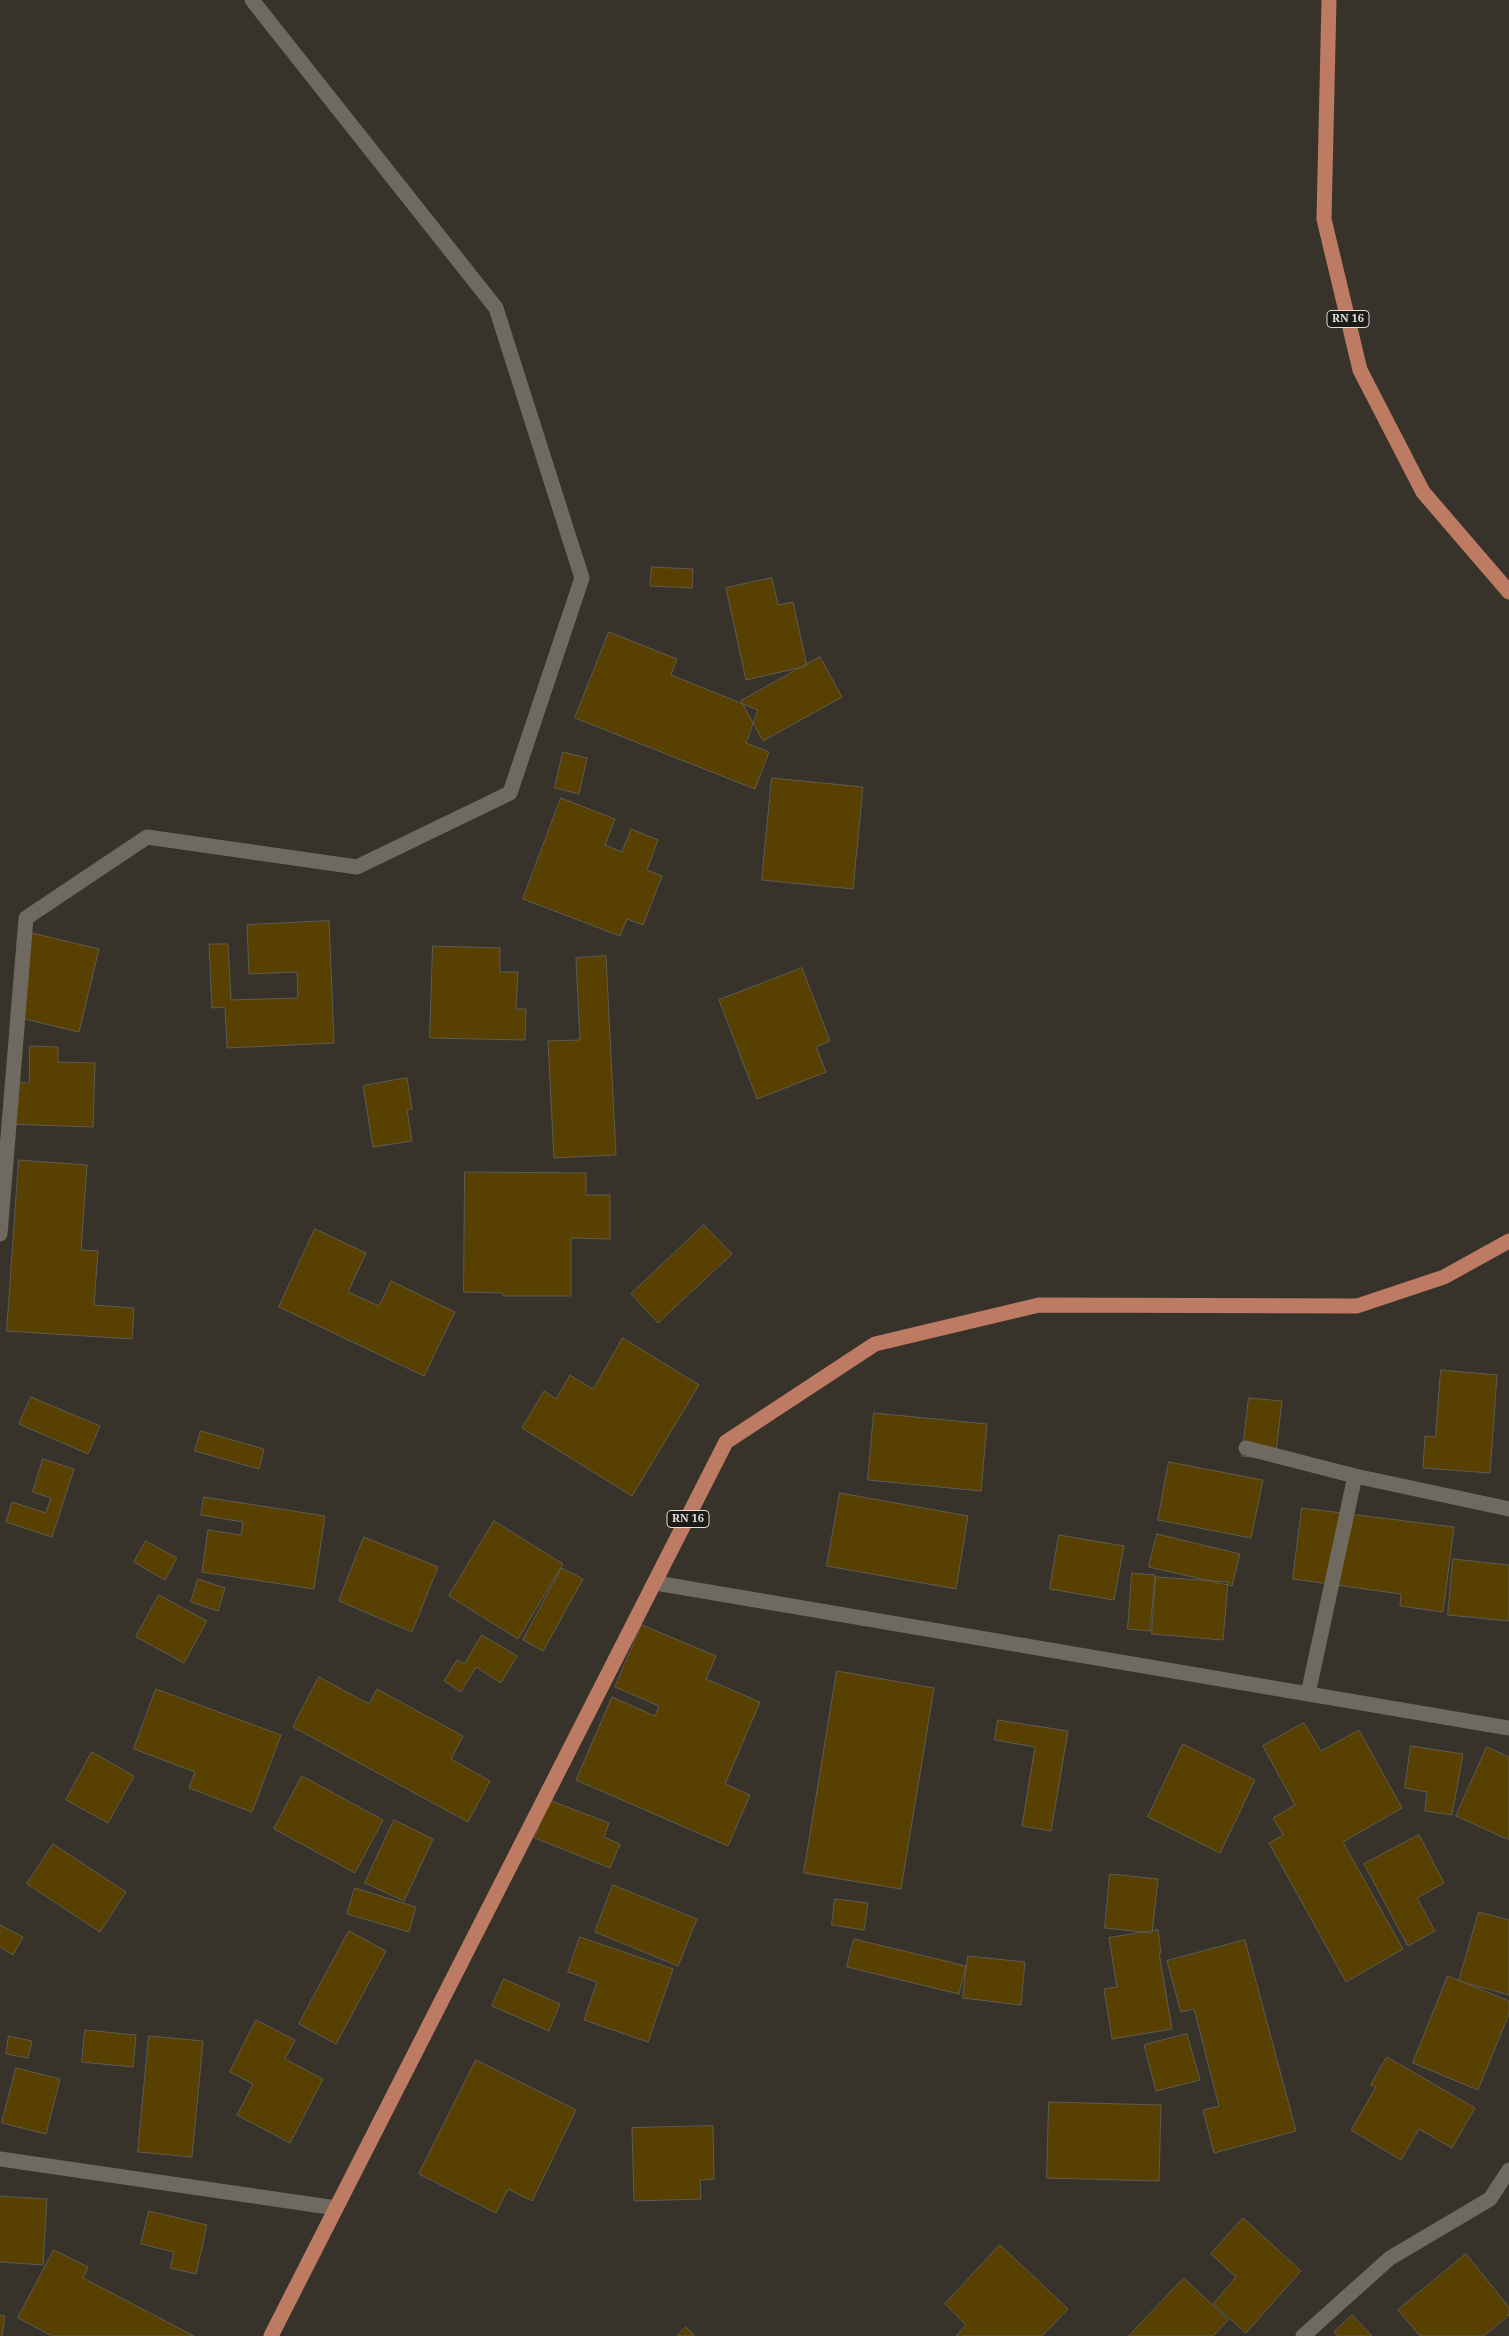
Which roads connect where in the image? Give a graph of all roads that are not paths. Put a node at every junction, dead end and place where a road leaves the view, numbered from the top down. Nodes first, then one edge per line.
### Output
1 (252, 0) edge
2 (1329, 0) edge
3 (1509, 592) edge
4 (0, 1234) edge
5 (1509, 1241) edge
6 (1246, 1448) dead end
7 (1355, 1476) junction
8 (1509, 1509) edge
9 (656, 1583) junction
10 (1308, 1694) junction
11 (1509, 1728) edge
12 (0, 2159) edge
13 (1509, 2170) edge
14 (336, 2208) junction
15 (271, 2336) edge
16 (1303, 2336) edge

1 - 4 street
2 - 3 main road, RN 16
5 - 9 main road, RN 16
6 - 7 street
7 - 8 street
7 - 10 street
9 - 10 street
9 - 14 main road, RN 16
10 - 11 street
12 - 14 street
13 - 16 street
14 - 15 main road, RN 16

